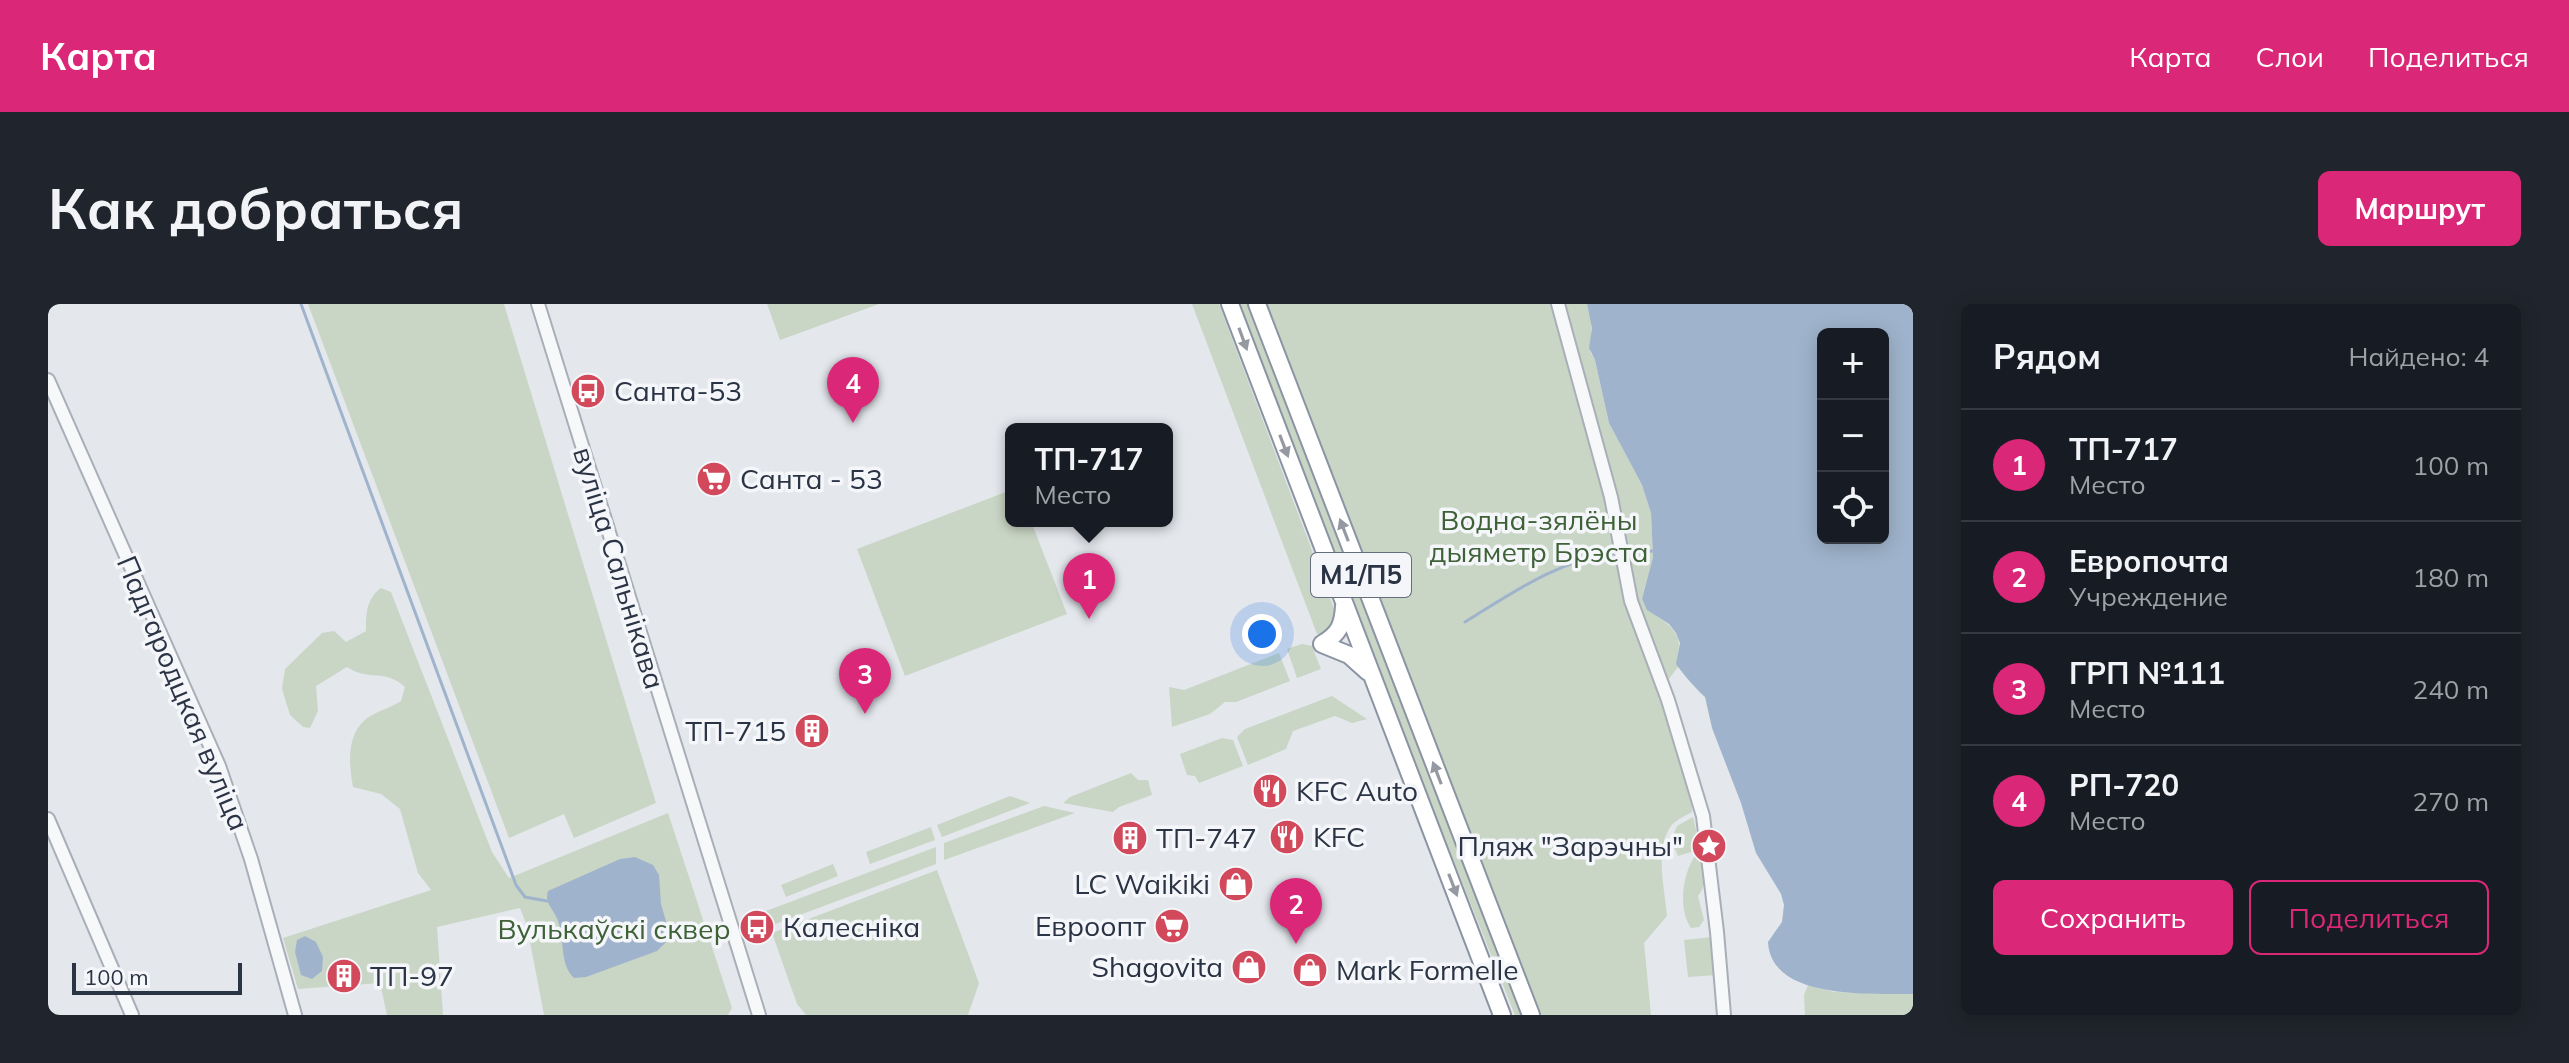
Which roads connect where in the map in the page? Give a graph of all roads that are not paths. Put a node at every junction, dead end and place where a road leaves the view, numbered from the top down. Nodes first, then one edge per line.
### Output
1 (538, 304) edge
2 (1230, 304) edge
3 (1257, 304) edge
4 (1558, 304) edge
5 (48, 380) edge
6 (1344, 605) junction
7 (1373, 678) junction
8 (48, 819) edge
9 (132, 1015) edge
10 (295, 1015) edge
11 (759, 1015) edge
12 (1502, 1015) edge
13 (1531, 1015) edge
14 (1724, 1015) edge

1 - 11 street, вуліца Сальнікава
2 -> 6 highway, М1/П5
13 -> 3 highway, М1/П5
4 - 14 street
5 - 10 street, Падгародцкая вуліца
6 - 7 highway, М1/П5
6 - 7 highway
7 -> 12 highway, М1/П5
8 - 9 street

